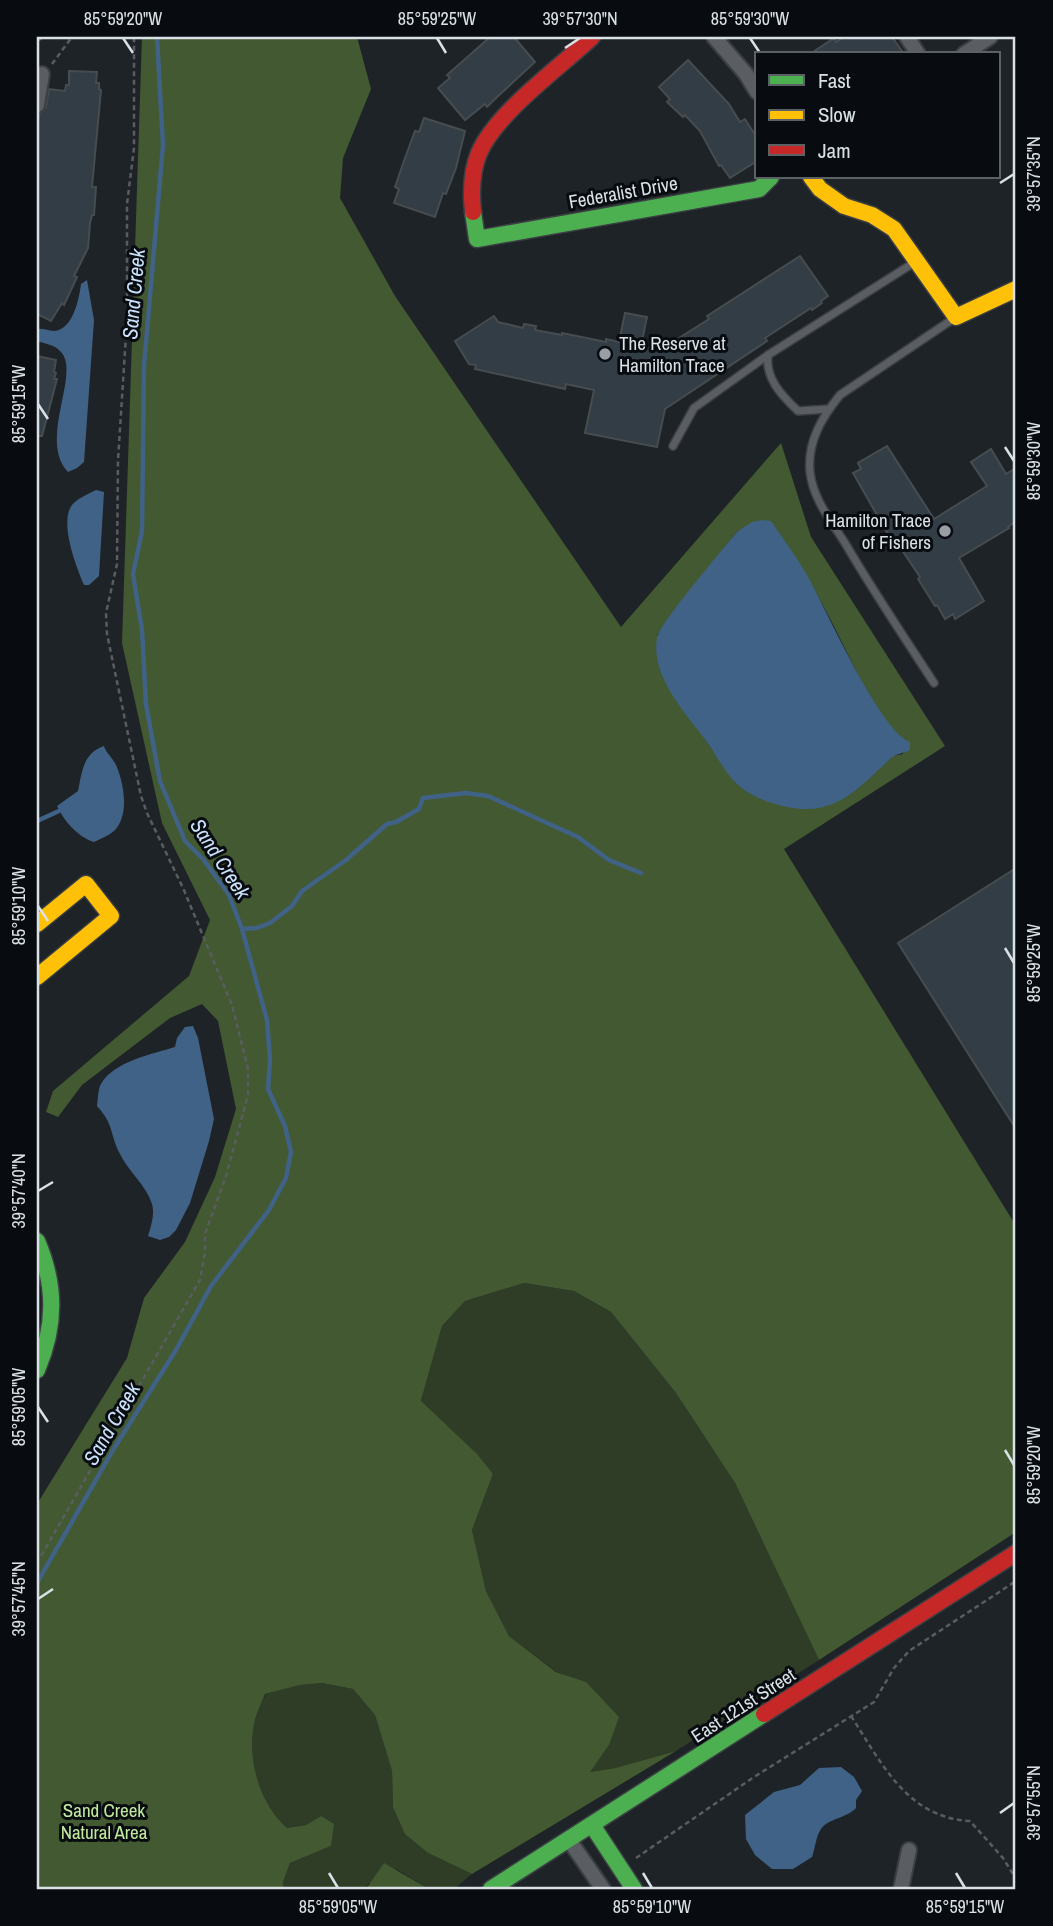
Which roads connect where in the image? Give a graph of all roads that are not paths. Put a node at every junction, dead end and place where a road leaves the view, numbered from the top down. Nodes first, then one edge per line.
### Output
1 (592, 37) edge
2 (714, 37) edge
3 (907, 37) edge
4 (990, 37) edge
5 (917, 52) edge
6 (967, 52) edge
7 (42, 74) road end
8 (755, 89) edge
9 (37, 105) edge
10 (770, 178) edge
11 (812, 178) edge
12 (916, 261) junction
13 (1016, 289) edge
14 (956, 317) junction
15 (768, 355) junction
16 (829, 409) junction
17 (673, 446) dead end
18 (934, 683) dead end
19 (37, 923) edge
20 (37, 977) edge
21 (37, 1241) edge
22 (37, 1370) edge
23 (1016, 1553) edge
24 (592, 1825) junction
25 (569, 1840) junction
26 (909, 1850) dead end
27 (491, 1889) edge
28 (603, 1889) edge
29 (634, 1889) edge
30 (901, 1889) edge

1 - 10 street, Federalist Drive
2 - 8 street
3 - 5 street
4 - 6 street
7 - 9 street
11 - 12 street
12 - 14 street
12 - 15 lane
13 - 14 street
14 - 16 lane
15 - 16 lane
15 - 17 lane
16 - 18 lane
19 - 20 street
21 - 22 street
23 - 24 street, East 121st Street
24 - 25 street, East 121st Street
24 - 29 street
25 - 27 street, East 121st Street
25 - 28 street
26 - 30 street

